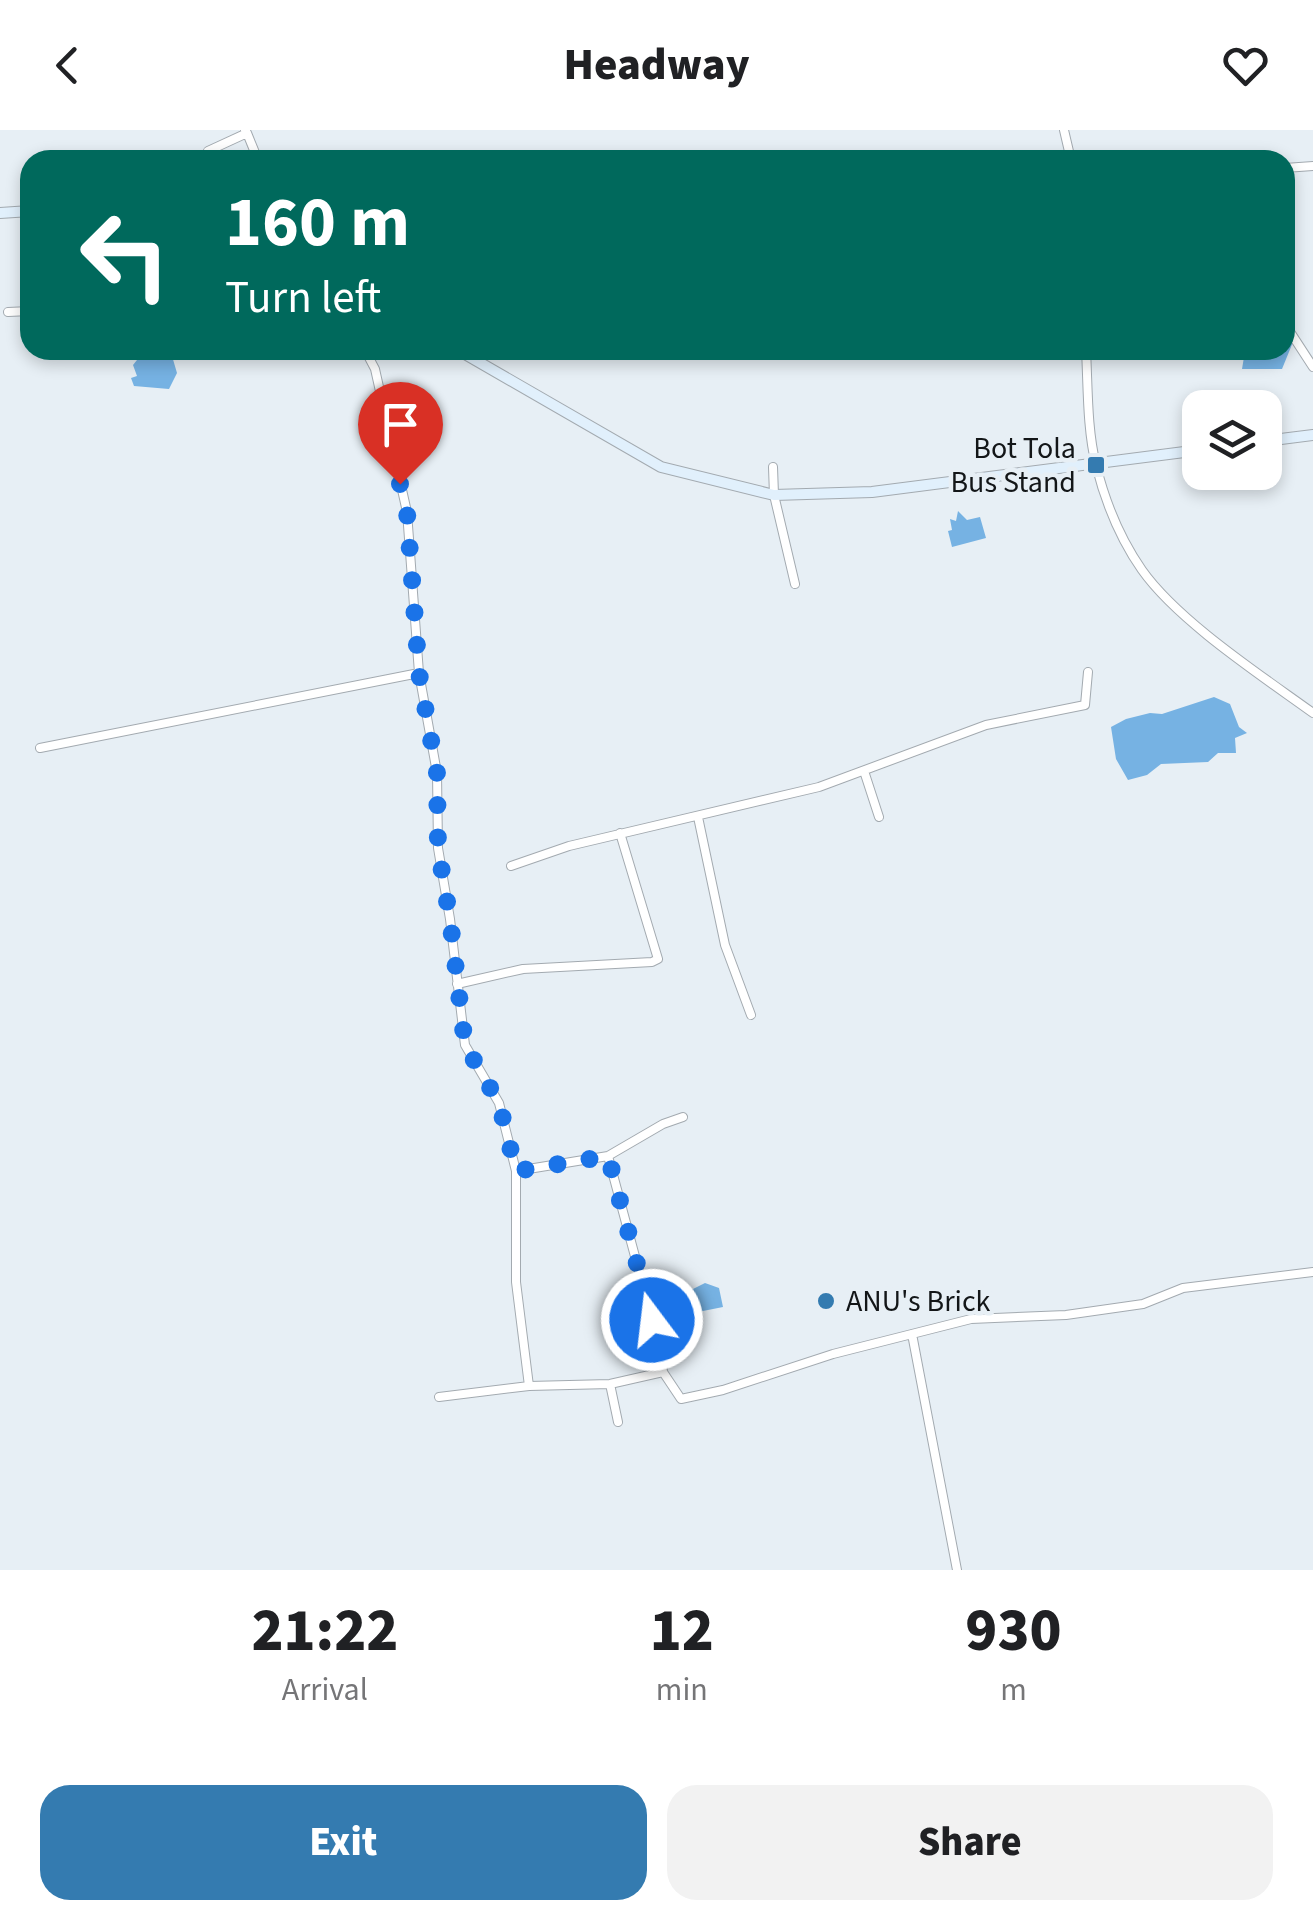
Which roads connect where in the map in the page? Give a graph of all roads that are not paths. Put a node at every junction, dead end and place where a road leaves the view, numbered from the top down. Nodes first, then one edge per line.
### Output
1 (246, 132) edge
2 (210, 150) edge
3 (20, 311) edge
4 (8, 312) dead end
5 (1295, 339) edge
6 (371, 360) edge
7 (475, 360) edge
8 (1087, 360) edge
9 (1313, 367) edge
10 (1313, 435) edge
11 (1282, 439) edge
12 (1182, 452) edge
13 (1096, 463) junction
14 (773, 467) dead end
15 (774, 495) junction
16 (794, 584) dead end
17 (1088, 672) dead end
18 (419, 673) junction
19 (1313, 713) edge
20 (40, 748) dead end
21 (864, 771) junction
22 (698, 817) junction
23 (880, 817) dead end
24 (620, 834) junction
25 (510, 866) dead end
26 (457, 984) junction
27 (751, 1016) dead end
28 (683, 1117) dead end
29 (608, 1156) junction
30 (516, 1171) junction
31 (1313, 1272) edge
32 (912, 1334) junction
33 (664, 1372) junction
34 (610, 1384) junction
35 (529, 1386) junction
36 (439, 1397) dead end
37 (618, 1422) dead end
38 (957, 1570) edge

1 - 2 street
3 - 4 street
5 - 9 street
6 - 18 street
7 - 15 main road
8 - 13 street
10 - 11 main road
12 - 13 main road
13 - 15 main road
13 - 19 street
14 - 15 street
15 - 16 street
17 - 21 street
18 - 20 street
18 - 26 street
21 - 22 street
21 - 23 street
22 - 24 street
22 - 27 street
24 - 25 street
24 - 26 street
26 - 30 street
28 - 29 street
29 - 30 street
29 - 33 street
30 - 35 street
31 - 32 street
32 - 33 street
32 - 38 street
33 - 34 street
34 - 35 street
34 - 37 street
35 - 36 street

